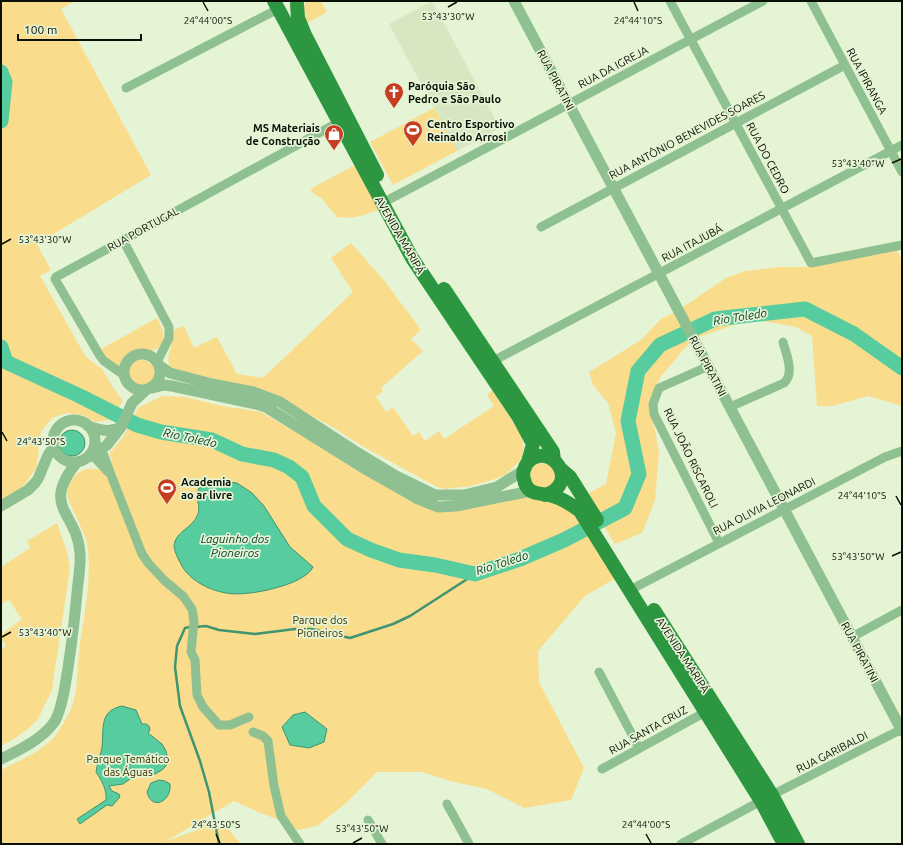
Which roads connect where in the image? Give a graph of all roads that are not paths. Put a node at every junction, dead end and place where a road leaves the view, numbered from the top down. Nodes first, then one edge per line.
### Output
1 (514, 1) edge
2 (670, 1) edge
3 (762, 1) edge
4 (811, 1) edge
5 (300, 3) edge
6 (275, 4) edge
7 (691, 39) junction
8 (845, 65) junction
9 (126, 88) dead end
10 (569, 104) junction
11 (339, 122) junction
12 (736, 123) junction
13 (902, 145) edge
14 (891, 151) junction
15 (902, 172) edge
16 (614, 188) junction
17 (390, 200) junction
18 (782, 209) junction
19 (541, 227) dead end
20 (124, 240) junction
21 (902, 245) edge
22 (659, 273) junction
23 (783, 342) dead end
24 (493, 361) junction
25 (158, 364) junction
26 (708, 365) junction
27 (124, 375) junction
28 (130, 385) junction
29 (149, 389) junction
30 (130, 407) junction
31 (730, 407) junction
32 (88, 426) junction
33 (121, 426) junction
34 (54, 446) junction
35 (902, 451) edge
36 (89, 456) junction
37 (558, 465) junction
38 (526, 466) junction
39 (530, 491) junction
40 (545, 495) junction
41 (1, 506) edge
42 (585, 509) junction
43 (784, 509) junction
44 (719, 543) junction
45 (634, 588) junction
46 (902, 610) edge
47 (852, 637) junction
48 (598, 672) dead end
49 (711, 709) junction
50 (249, 717) dead end
51 (902, 730) edge
52 (253, 732) dead end
53 (639, 748) junction
54 (1, 759) edge
55 (602, 769) dead end
56 (767, 798) junction
57 (447, 804) dead end
58 (368, 820) dead end
59 (300, 844) edge
60 (382, 844) edge
61 (469, 844) edge
62 (681, 844) edge
63 (784, 844) edge
64 (798, 844) edge

1 - 10 street, RUA PIRATINI
2 - 7 street, RUA DO CEDRO
3 - 7 street, RUA DA IGREJA
4 - 8 street, RUA IPIRANGA
5 - 6 main road
5 - 17 main road, AVENIDA MARIPÁ
6 - 9 street
6 - 11 main road, AVENIDA MARIPÁ
7 - 10 street, RUA DA IGREJA
7 - 12 street, RUA DO CEDRO
8 - 12 street, RUA ANTÔNIO BENEVIDES SOARES
8 - 14 street, RUA IPIRANGA
10 - 16 street, RUA PIRATINI
10 - 17 street, RUA DA IGREJA
11 - 20 street, RUA PORTUGAL
11 - 38 main road, AVENIDA MARIPÁ
12 - 16 street, RUA ANTÔNIO BENEVIDES SOARES
12 - 18 street, RUA DO CEDRO
13 - 14 street, RUA ITAJUBÁ
14 - 15 street, RUA IPIRANGA
14 - 18 street, RUA ITAJUBÁ
16 - 19 street, RUA ANTÔNIO BENEVIDES SOARES
16 - 22 street, RUA PIRATINI
17 - 24 main road, AVENIDA MARIPÁ
18 - 21 street, RUA DO CEDRO
18 - 22 street, RUA ITAJUBÁ
20 - 25 street
20 - 27 street, RUA PORTUGAL
22 - 24 street, RUA ITAJUBÁ
22 - 26 street, RUA PIRATINI
23 - 31 street
24 - 37 main road, AVENIDA MARIPÁ
25 - 27 street
25 - 29 street
25 - 38 street
26 - 31 street, RUA PIRATINI
26 - 44 street, RUA JOÃO RISCAROLI
27 - 28 street
28 - 29 street
28 - 30 street
29 - 30 street
29 - 39 street
30 - 33 street
31 - 43 street, RUA PIRATINI
32 - 33 street
32 - 34 street
32 - 36 street
33 - 36 street
34 - 36 street
34 - 41 street
35 - 43 street, RUA OLIVIA LEONARDI
36 - 50 street
36 - 54 street
37 - 38 main road
37 - 40 main road
37 - 42 main road, AVENIDA MARIPÁ
38 - 39 main road
39 - 40 main road
40 - 42 main road, AVENIDA MARIPÁ
42 - 45 main road, AVENIDA MARIPÁ
43 - 44 street, RUA OLIVIA LEONARDI
43 - 47 street, RUA PIRATINI
44 - 45 street, RUA OLIVIA LEONARDI
45 - 49 main road, AVENIDA MARIPÁ
46 - 47 street
47 - 51 street, RUA PIRATINI
48 - 53 street
49 - 53 street, RUA SANTA CRUZ
49 - 56 main road, AVENIDA MARIPÁ
51 - 56 street, RUA GARIBALDI
52 - 59 street
53 - 55 street, RUA SANTA CRUZ
56 - 62 street, RUA GARIBALDI
56 - 63 main road, AVENIDA MARIPÁ
56 - 64 main road, AVENIDA MARIPÁ
57 - 61 street
58 - 60 street

